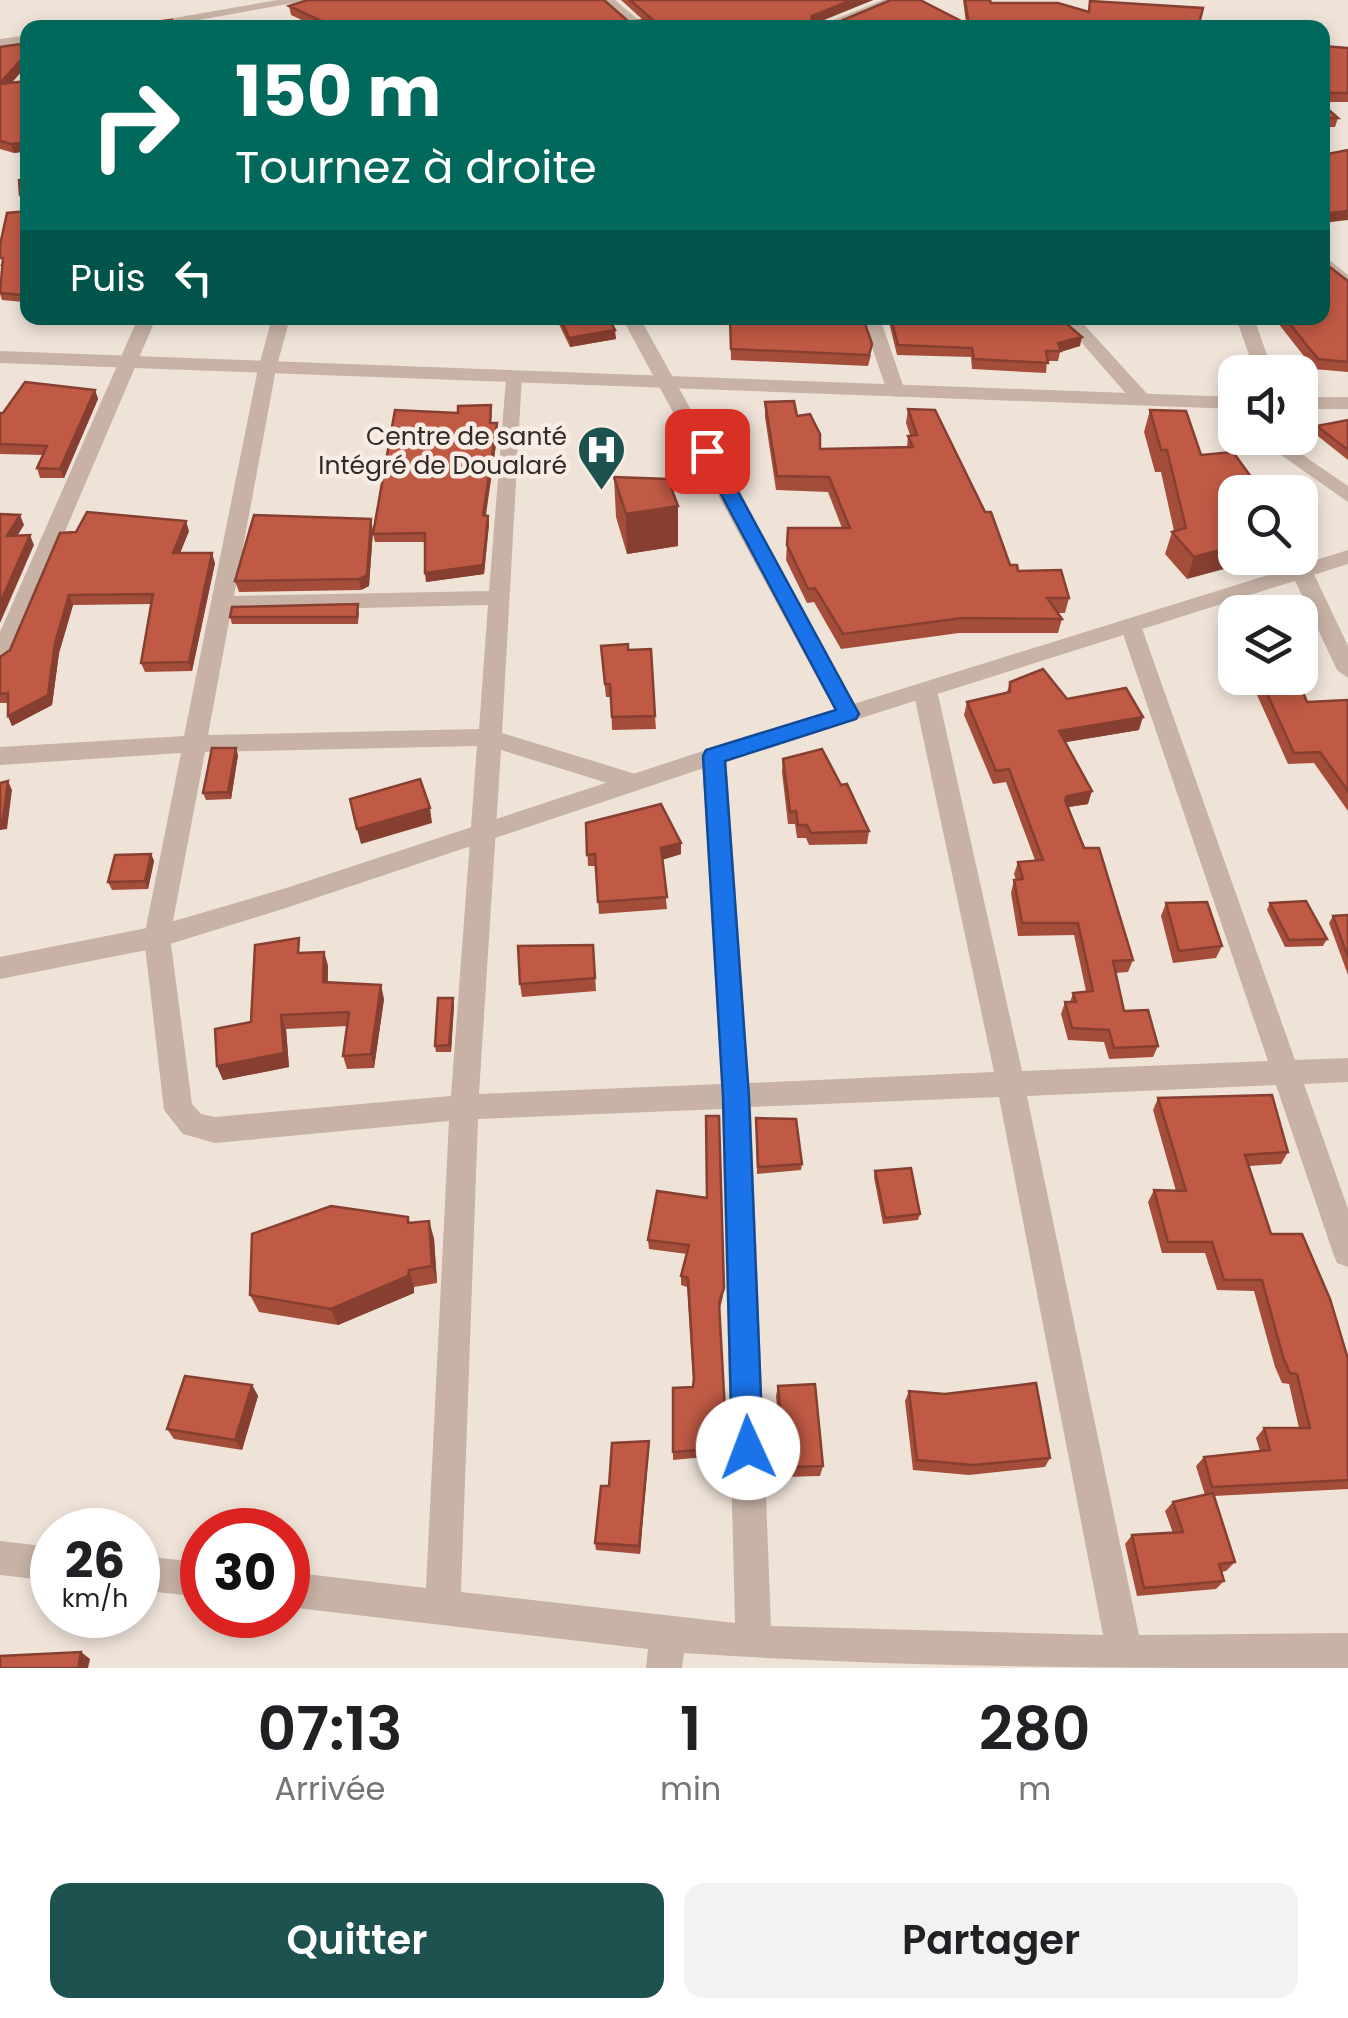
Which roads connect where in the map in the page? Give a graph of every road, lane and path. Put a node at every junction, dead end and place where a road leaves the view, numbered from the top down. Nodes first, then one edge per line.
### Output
1 (303, 0) edge
2 (607, 0) edge
3 (896, 0) edge
4 (230, 6) edge
5 (631, 20) edge
6 (842, 20) edge
7 (1330, 266) edge
8 (1348, 285) edge
9 (144, 325) edge
10 (279, 325) edge
11 (635, 325) edge
12 (873, 325) edge
13 (1075, 325) edge
14 (1247, 325) edge
15 (1258, 355) edge
16 (0, 357) edge
17 (129, 361) junction
18 (267, 369) junction
19 (514, 379) junction
20 (672, 385) junction
21 (896, 391) junction
22 (1144, 401) junction
23 (1318, 403) edge
24 (1348, 403) edge
25 (1218, 406) edge
26 (1290, 455) edge
27 (1348, 496) edge
28 (1348, 557) edge
29 (1318, 567) edge
30 (1292, 575) edge
31 (1303, 575) edge
32 (498, 598) junction
33 (220, 604) junction
34 (1132, 625) junction
35 (0, 658) edge
36 (1348, 670) edge
37 (924, 690) junction
38 (848, 714) junction
39 (486, 737) junction
40 (194, 744) junction
41 (0, 756) edge
42 (714, 756) junction
43 (633, 782) junction
44 (483, 831) junction
45 (157, 936) junction
46 (0, 968) edge
47 (1348, 1070) edge
48 (1288, 1074) junction
49 (1011, 1087) junction
50 (736, 1097) junction
51 (464, 1106) junction
52 (1348, 1252) edge
53 (0, 1558) edge
54 (30, 1561) edge
55 (310, 1593) edge
56 (443, 1608) junction
57 (754, 1643) junction
58 (1348, 1651) edge
59 (666, 1652) edge
60 (1125, 1655) junction
61 (1048, 1661) edge

1 - 4 street
2 - 5 street
3 - 6 street
7 - 8 street
9 - 17 street
10 - 18 street
11 - 20 street
12 - 21 street
13 - 22 street
14 - 15 street
16 - 17 street
17 - 18 street
17 - 35 street
18 - 19 street
18 - 33 street
19 - 20 street
19 - 32 street
20 - 21 street
20 - 38 street
21 - 22 street
22 - 25 street
23 - 24 street
26 - 27 street
28 - 29 street
30 - 34 street
31 - 36 street
32 - 33 street
32 - 39 street
33 - 40 street
34 - 37 street
34 - 48 street
37 - 38 street
37 - 49 street
38 - 42 street
39 - 40 street
39 - 43 street
39 - 44 street
40 - 41 street
40 - 45 street
42 - 43 street
42 - 50 street
43 - 44 street
44 - 45 street
44 - 51 street
45 - 46 street
45 - 51 street
47 - 48 street
48 - 49 street
48 - 52 street
49 - 50 street
49 - 60 street
50 - 51 street
50 - 57 street
51 - 56 street
53 - 54 street
55 - 56 street
56 - 59 street
57 - 59 street
57 - 61 street
58 - 60 street
60 - 61 street

